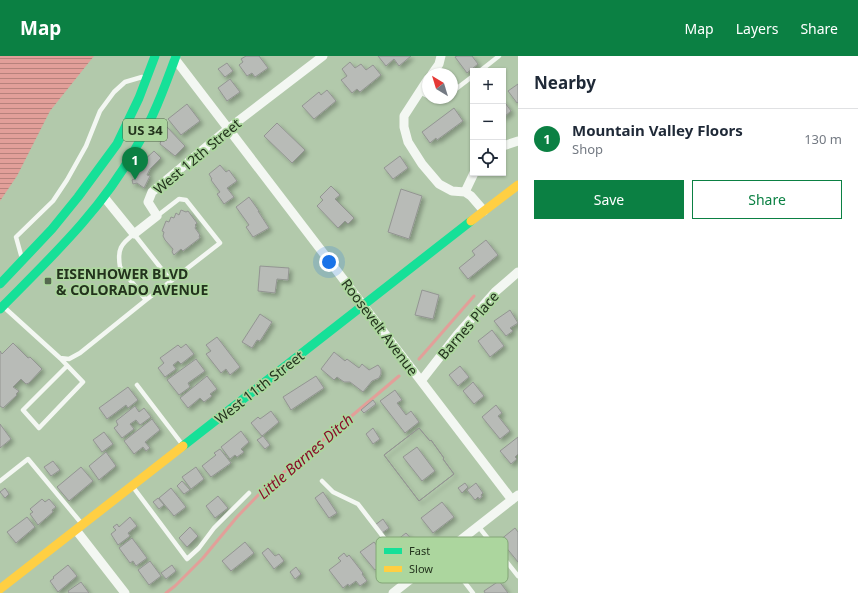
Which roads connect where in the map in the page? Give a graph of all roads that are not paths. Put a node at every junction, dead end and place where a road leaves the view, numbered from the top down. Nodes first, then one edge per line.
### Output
1 (155, 56) edge
2 (323, 56) edge
3 (441, 56) edge
4 (499, 56) edge
5 (175, 57) edge
6 (436, 68) edge
7 (484, 68) edge
8 (149, 74) junction
9 (470, 78) edge
10 (458, 87) edge
11 (422, 96) edge
12 (229, 128) junction
13 (518, 141) edge
14 (506, 145) edge
15 (103, 164) junction
16 (473, 176) edge
17 (518, 185) edge
18 (465, 192) junction
19 (104, 197) junction
20 (484, 211) junction
21 (157, 216) junction
22 (134, 234) junction
23 (22, 260) junction
24 (518, 272) edge
25 (171, 281) junction
26 (0, 284) edge
27 (146, 300) junction
28 (362, 305) junction
29 (1, 308) edge
30 (60, 358) junction
31 (67, 366) junction
32 (421, 381) junction
33 (137, 385) dead end
34 (184, 446) junction
35 (322, 480) dead end
36 (0, 482) edge
37 (132, 486) junction
38 (249, 493) dead end
39 (515, 498) edge
40 (478, 526) junction
41 (79, 527) junction
42 (383, 537) edge
43 (464, 537) edge
44 (487, 537) edge
45 (508, 564) edge
46 (518, 576) edge
47 (406, 583) edge
48 (465, 583) edge
49 (0, 589) edge
50 (125, 593) edge
51 (393, 593) edge
52 (473, 593) edge

1 - 8 main road, US 34
2 - 12 street, West 12th Street
3 - 6 street
4 - 7 lane
5 - 12 street, Roosevelt Avenue
5 - 19 main road, US 34
8 - 15 main road, US 34
8 - 23 lane
9 - 10 lane
11 - 18 street
12 - 21 street, West 12th Street
12 - 28 street, Roosevelt Avenue
13 - 14 street
15 - 19 main road
15 - 23 main road, US 34
16 - 18 street
17 - 20 main road, West 11th Street
18 - 20 street
19 - 22 street
19 - 29 main road, US 34
20 - 28 main road, West 11th Street
21 - 22 street, West 12th Street
21 - 25 lane
22 - 25 lane
22 - 27 lane
23 - 26 main road, US 34
24 - 32 street, Barnes Place
25 - 27 lane
27 - 30 lane
28 - 32 street, Roosevelt Avenue
28 - 34 main road, West 11th Street
29 - 30 lane
30 - 31 lane
31 - 31 lane
32 - 39 street, Roosevelt Avenue
33 - 34 lane
34 - 37 main road, West 11th Street
35 - 42 lane
36 - 41 lane
37 - 38 lane
37 - 41 main road, West 11th Street
39 - 40 street
40 - 43 street
40 - 44 lane
41 - 49 main road, West 11th Street
41 - 50 street
45 - 46 lane
47 - 51 street
48 - 52 lane

